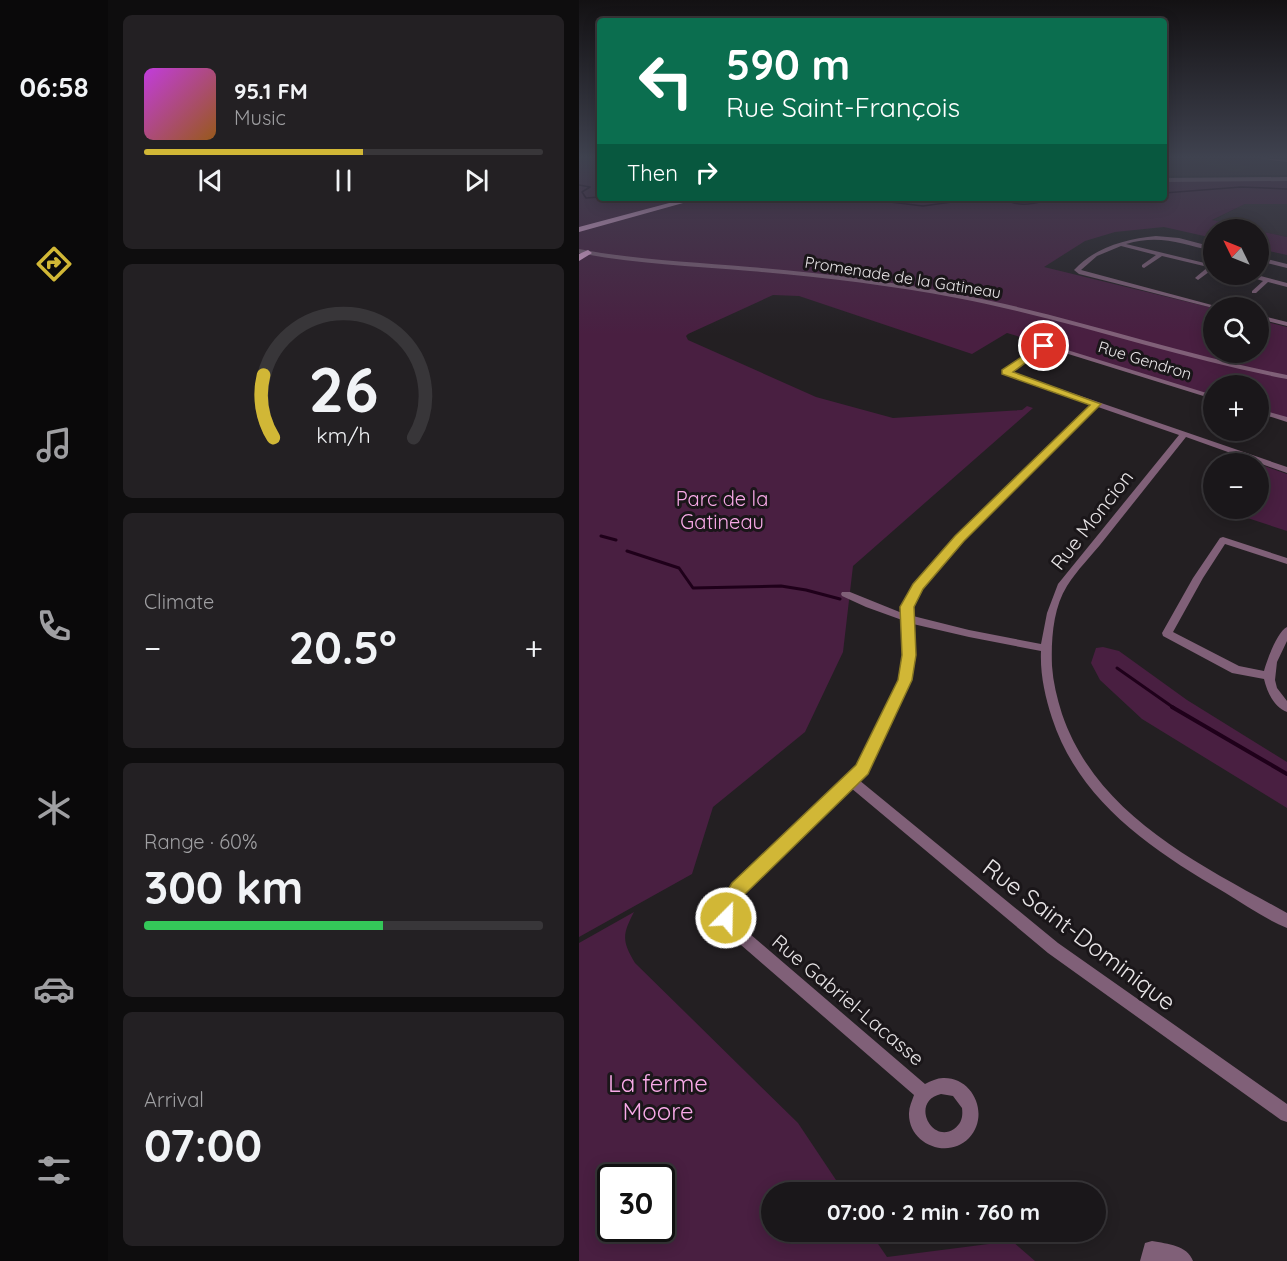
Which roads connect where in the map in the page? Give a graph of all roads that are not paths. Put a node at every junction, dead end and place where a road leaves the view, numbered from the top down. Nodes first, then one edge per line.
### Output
1 (620, 217) edge
2 (579, 228) edge
3 (1121, 244) junction
4 (1203, 247) edge
5 (582, 254) edge
6 (1161, 254) junction
7 (1269, 262) edge
8 (1203, 264) edge
9 (1144, 266) dead end
10 (1287, 266) edge
11 (1203, 274) edge
12 (1198, 278) dead end
13 (1269, 280) edge
14 (1262, 285) edge
15 (1287, 285) edge
16 (1254, 292) dead end
17 (1203, 304) edge
18 (1269, 320) edge
19 (1287, 324) edge
20 (1287, 377) edge
21 (1203, 394) edge
22 (1096, 404) junction
23 (1269, 414) edge
24 (1287, 420) edge
25 (1184, 434) junction
26 (1287, 470) edge
27 (1287, 561) edge
28 (846, 594) dead end
29 (908, 620) junction
30 (1287, 632) edge
31 (1045, 648) junction
32 (1268, 676) junction
33 (1287, 708) edge
34 (852, 781) junction
35 (1287, 921) edge
36 (925, 1094) dead end
37 (1287, 1114) edge
38 (1149, 1261) edge
39 (1184, 1261) edge

1 - 2 highway
3 - 4 street
3 - 6 street
3 - 17 street
5 - 20 street, Promenade de la Gatineau
6 - 8 street
6 - 9 street
7 - 10 street
11 - 12 street
13 - 15 street
14 - 16 street
18 - 19 street
21 - 22 street, Rue Gendron
22 - 25 street
22 - 29 street, Rue Gabriel-Lacasse
23 - 24 street
25 - 26 street
25 - 31 street, Rue Moncion
27 - 32 street
28 - 29 street
29 - 31 street
29 - 34 street, Rue Gabriel-Lacasse
30 - 32 street
31 - 35 street, Rue Moncion
32 - 33 street
34 - 36 street, Rue Gabriel-Lacasse
34 - 37 street, Rue Saint-Dominique
38 - 39 street

